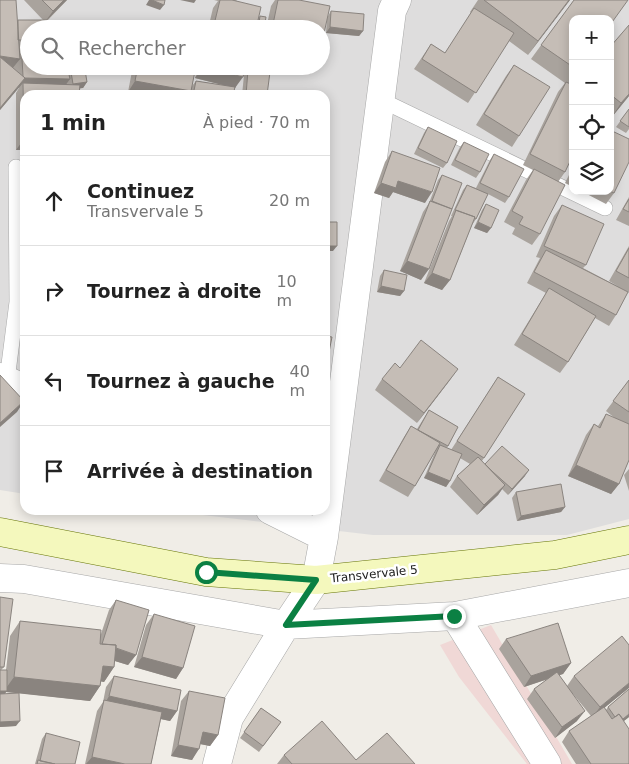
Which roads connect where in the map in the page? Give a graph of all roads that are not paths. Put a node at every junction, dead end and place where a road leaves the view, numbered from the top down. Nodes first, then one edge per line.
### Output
1 (397, 0) edge
2 (381, 100) junction
3 (16, 168) dead end
4 (605, 208) dead end
5 (11, 382) edge
6 (330, 491) edge
7 (280, 515) edge
8 (327, 515) edge
9 (0, 532) edge
10 (324, 537) junction
11 (629, 540) edge
12 (0, 578) edge
13 (316, 580) junction
14 (629, 583) edge
15 (454, 616) junction
16 (286, 625) junction
17 (217, 764) edge
18 (547, 764) edge

1 - 2 street
2 - 4 lane
2 - 6 street
3 - 5 lane
7 - 10 street
8 - 10 street
9 - 13 main road, Transvervale 5
10 - 13 street
11 - 13 main road, Transvervale 5
12 - 16 street
13 - 16 street
14 - 15 street
15 - 16 street
15 - 18 street
16 - 17 street

